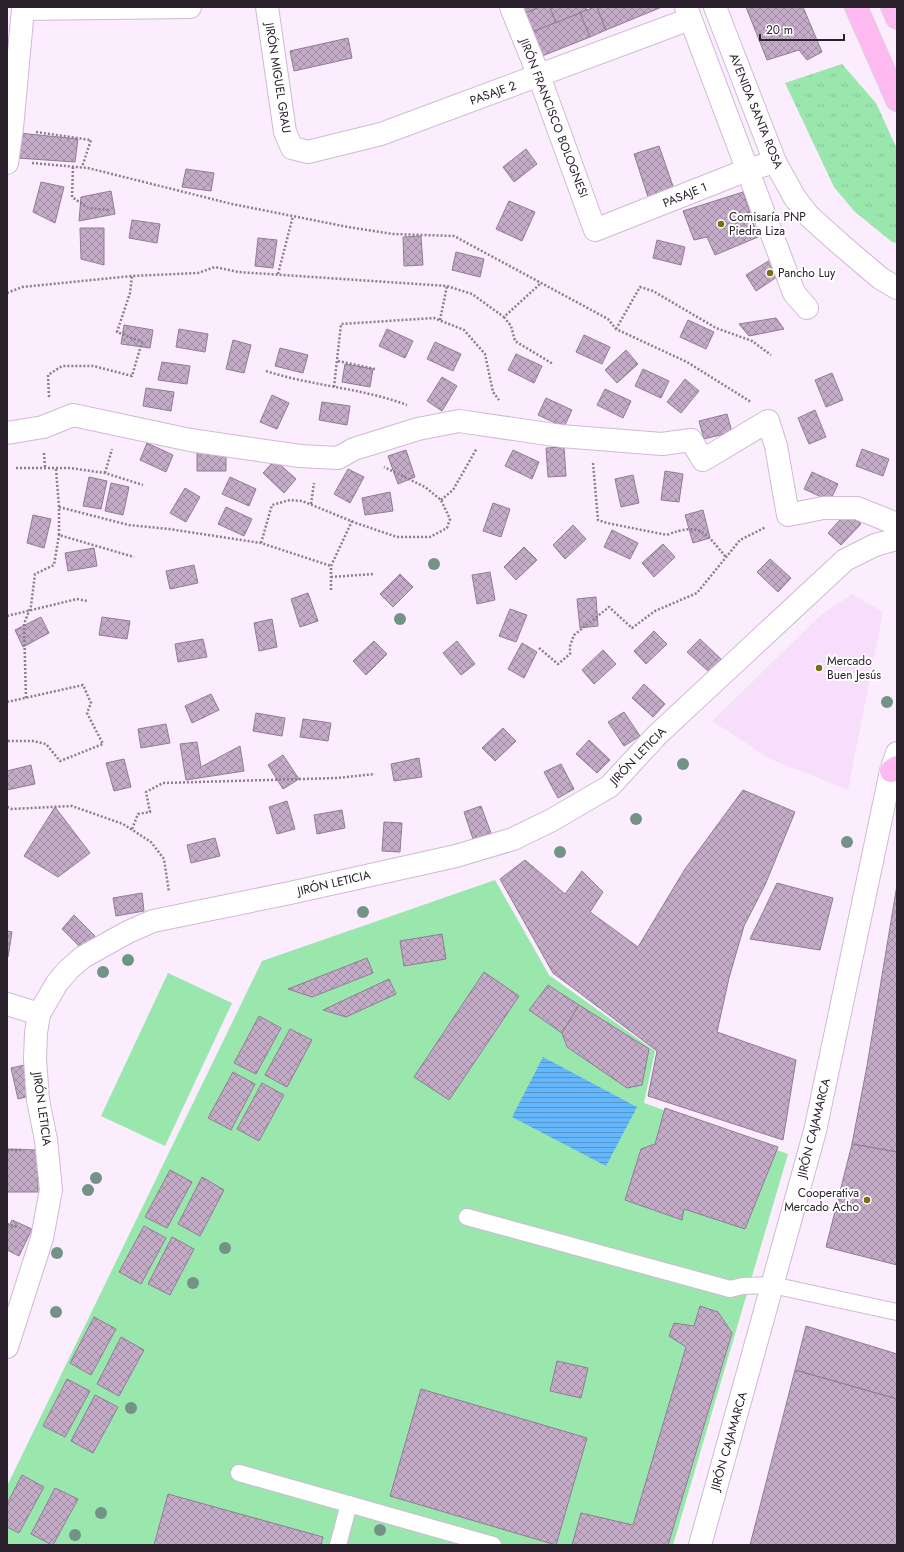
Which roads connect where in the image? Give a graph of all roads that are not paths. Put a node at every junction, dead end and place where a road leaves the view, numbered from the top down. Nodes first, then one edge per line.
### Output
1 (190, 7) edge
2 (267, 7) edge
3 (512, 7) edge
4 (715, 7) edge
5 (856, 7) edge
6 (892, 7) edge
7 (23, 8) edge
8 (688, 13) edge
9 (897, 18) edge
10 (13, 51) edge
11 (539, 76) junction
12 (897, 100) edge
13 (292, 148) joint
14 (8, 162) edge
15 (775, 162) junction
16 (747, 170) junction
17 (595, 230) joint
18 (897, 288) edge
19 (807, 308) dead end
20 (7, 433) edge
21 (897, 524) edge
22 (897, 539) edge
23 (895, 764) edge
24 (7, 1004) edge
25 (39, 1014) junction
26 (466, 1217) dead end
27 (772, 1285) junction
28 (897, 1312) edge
29 (7, 1347) edge
30 (239, 1473) dead end
31 (349, 1504) junction
32 (338, 1545) edge
33 (493, 1545) edge
34 (700, 1545) edge

1 - 7 street
2 - 13 street, JIRÓN MIGUEL GRAU
3 - 11 street, JIRÓN FRANCISCO BOLOGNESI
4 - 15 street, AVENIDA SANTA ROSA
5 - 12 main road
6 - 9 main road
7 - 10 street
8 - 11 street, PASAJE 2
8 - 16 street
10 - 14 street
11 - 13 street, PASAJE 2
11 - 17 street, JIRÓN FRANCISCO BOLOGNESI
15 - 16 street, PASAJE 1
15 - 18 street, AVENIDA SANTA ROSA
16 - 17 street, PASAJE 1
16 - 19 street
20 - 21 street
22 - 25 street, JIRÓN LETICIA
23 - 27 street, JIRÓN CAJAMARCA
24 - 25 street
25 - 29 street, JIRÓN LETICIA
26 - 27 lane
27 - 28 lane
27 - 34 street, JIRÓN CAJAMARCA
30 - 31 lane
31 - 32 lane
31 - 33 lane

